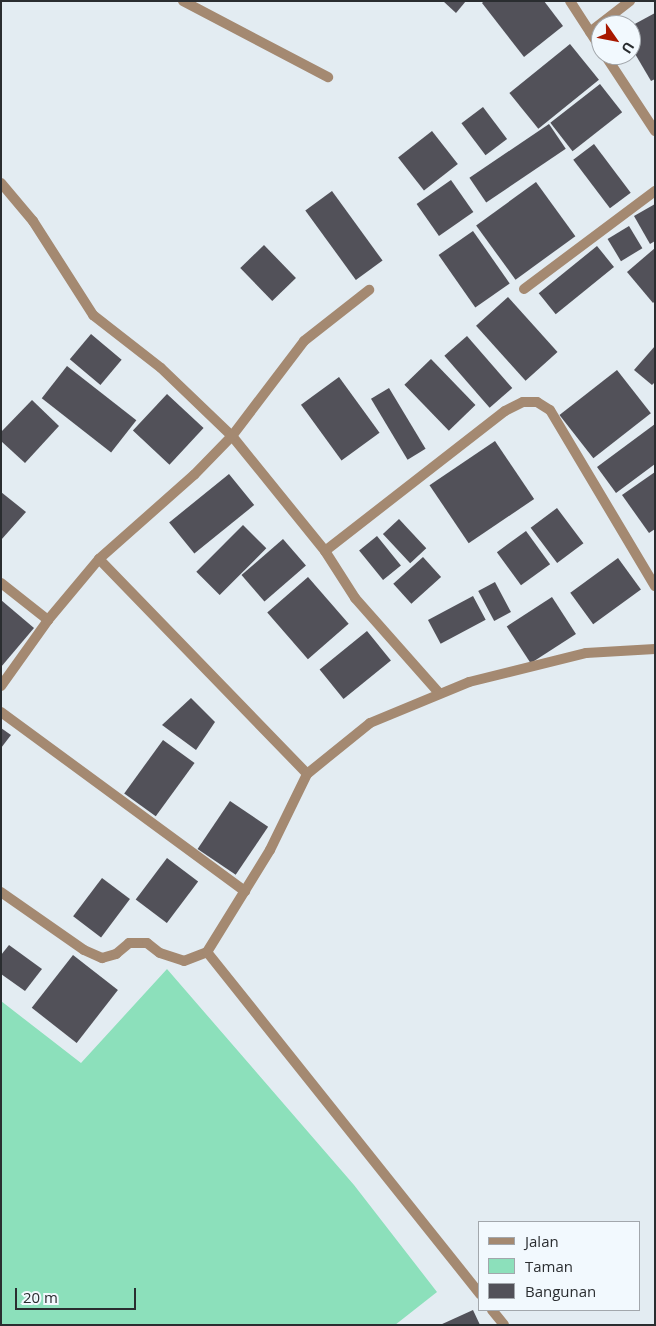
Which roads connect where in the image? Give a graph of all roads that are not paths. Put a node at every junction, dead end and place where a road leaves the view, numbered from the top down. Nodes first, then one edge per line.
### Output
1 (183, 1) edge
2 (570, 1) edge
3 (630, 1) edge
4 (590, 32) joint
5 (612, 65) edge
6 (328, 77) dead end
7 (655, 131) edge
8 (1, 183) edge
9 (655, 191) edge
10 (524, 288) dead end
11 (369, 290) dead end
12 (232, 436) junction
13 (325, 551) junction
14 (99, 559) junction
15 (1, 583) edge
16 (655, 586) edge
17 (48, 620) junction
18 (655, 649) edge
19 (1, 686) edge
20 (438, 693) junction
21 (1, 712) edge
22 (307, 774) junction
23 (245, 891) junction
24 (1, 892) edge
25 (206, 952) junction
26 (478, 1292) edge
27 (493, 1311) edge
28 (504, 1325) edge

1 - 6 street
2 - 4 street
3 - 4 street
5 - 7 street
8 - 12 street
9 - 10 street
11 - 12 street
12 - 13 street
12 - 14 street
13 - 16 street
13 - 20 street
14 - 17 street
14 - 22 street
15 - 17 street
17 - 19 street
18 - 20 street
20 - 22 street
21 - 23 street
22 - 23 street
23 - 25 street
24 - 25 street
25 - 26 street
27 - 28 street

